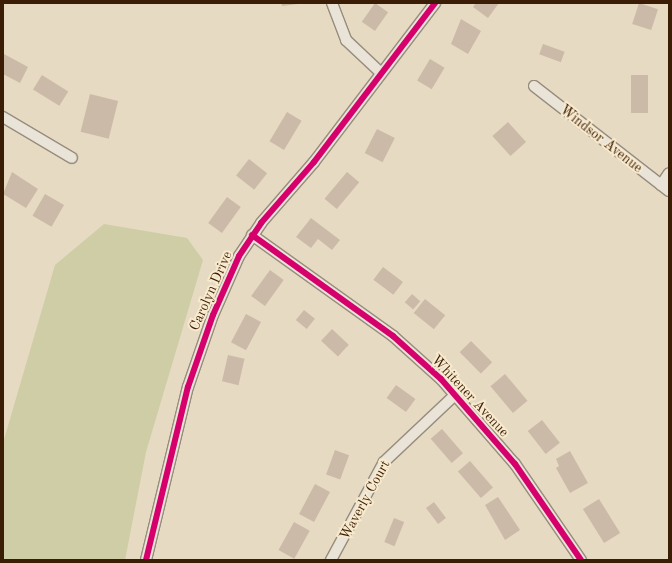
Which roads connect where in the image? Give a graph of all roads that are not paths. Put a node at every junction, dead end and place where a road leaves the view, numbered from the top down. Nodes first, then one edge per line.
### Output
1 (332, 3) edge
2 (435, 3) edge
3 (381, 73) junction
4 (534, 86) dead end
5 (3, 117) edge
6 (72, 158) dead end
7 (669, 173) edge
8 (665, 188) edge
9 (252, 235) junction
10 (456, 394) junction
11 (146, 560) edge
12 (331, 560) edge
13 (581, 560) edge

1 - 3 street
2 - 3 street, Carolyn Drive
3 - 9 street, Carolyn Drive
4 - 8 street, Windsor Avenue
5 - 6 street
7 - 8 street
9 - 10 street, Whitener Avenue
9 - 11 street, Carolyn Drive
10 - 12 street, Waverly Court
10 - 13 street, Whitener Avenue

